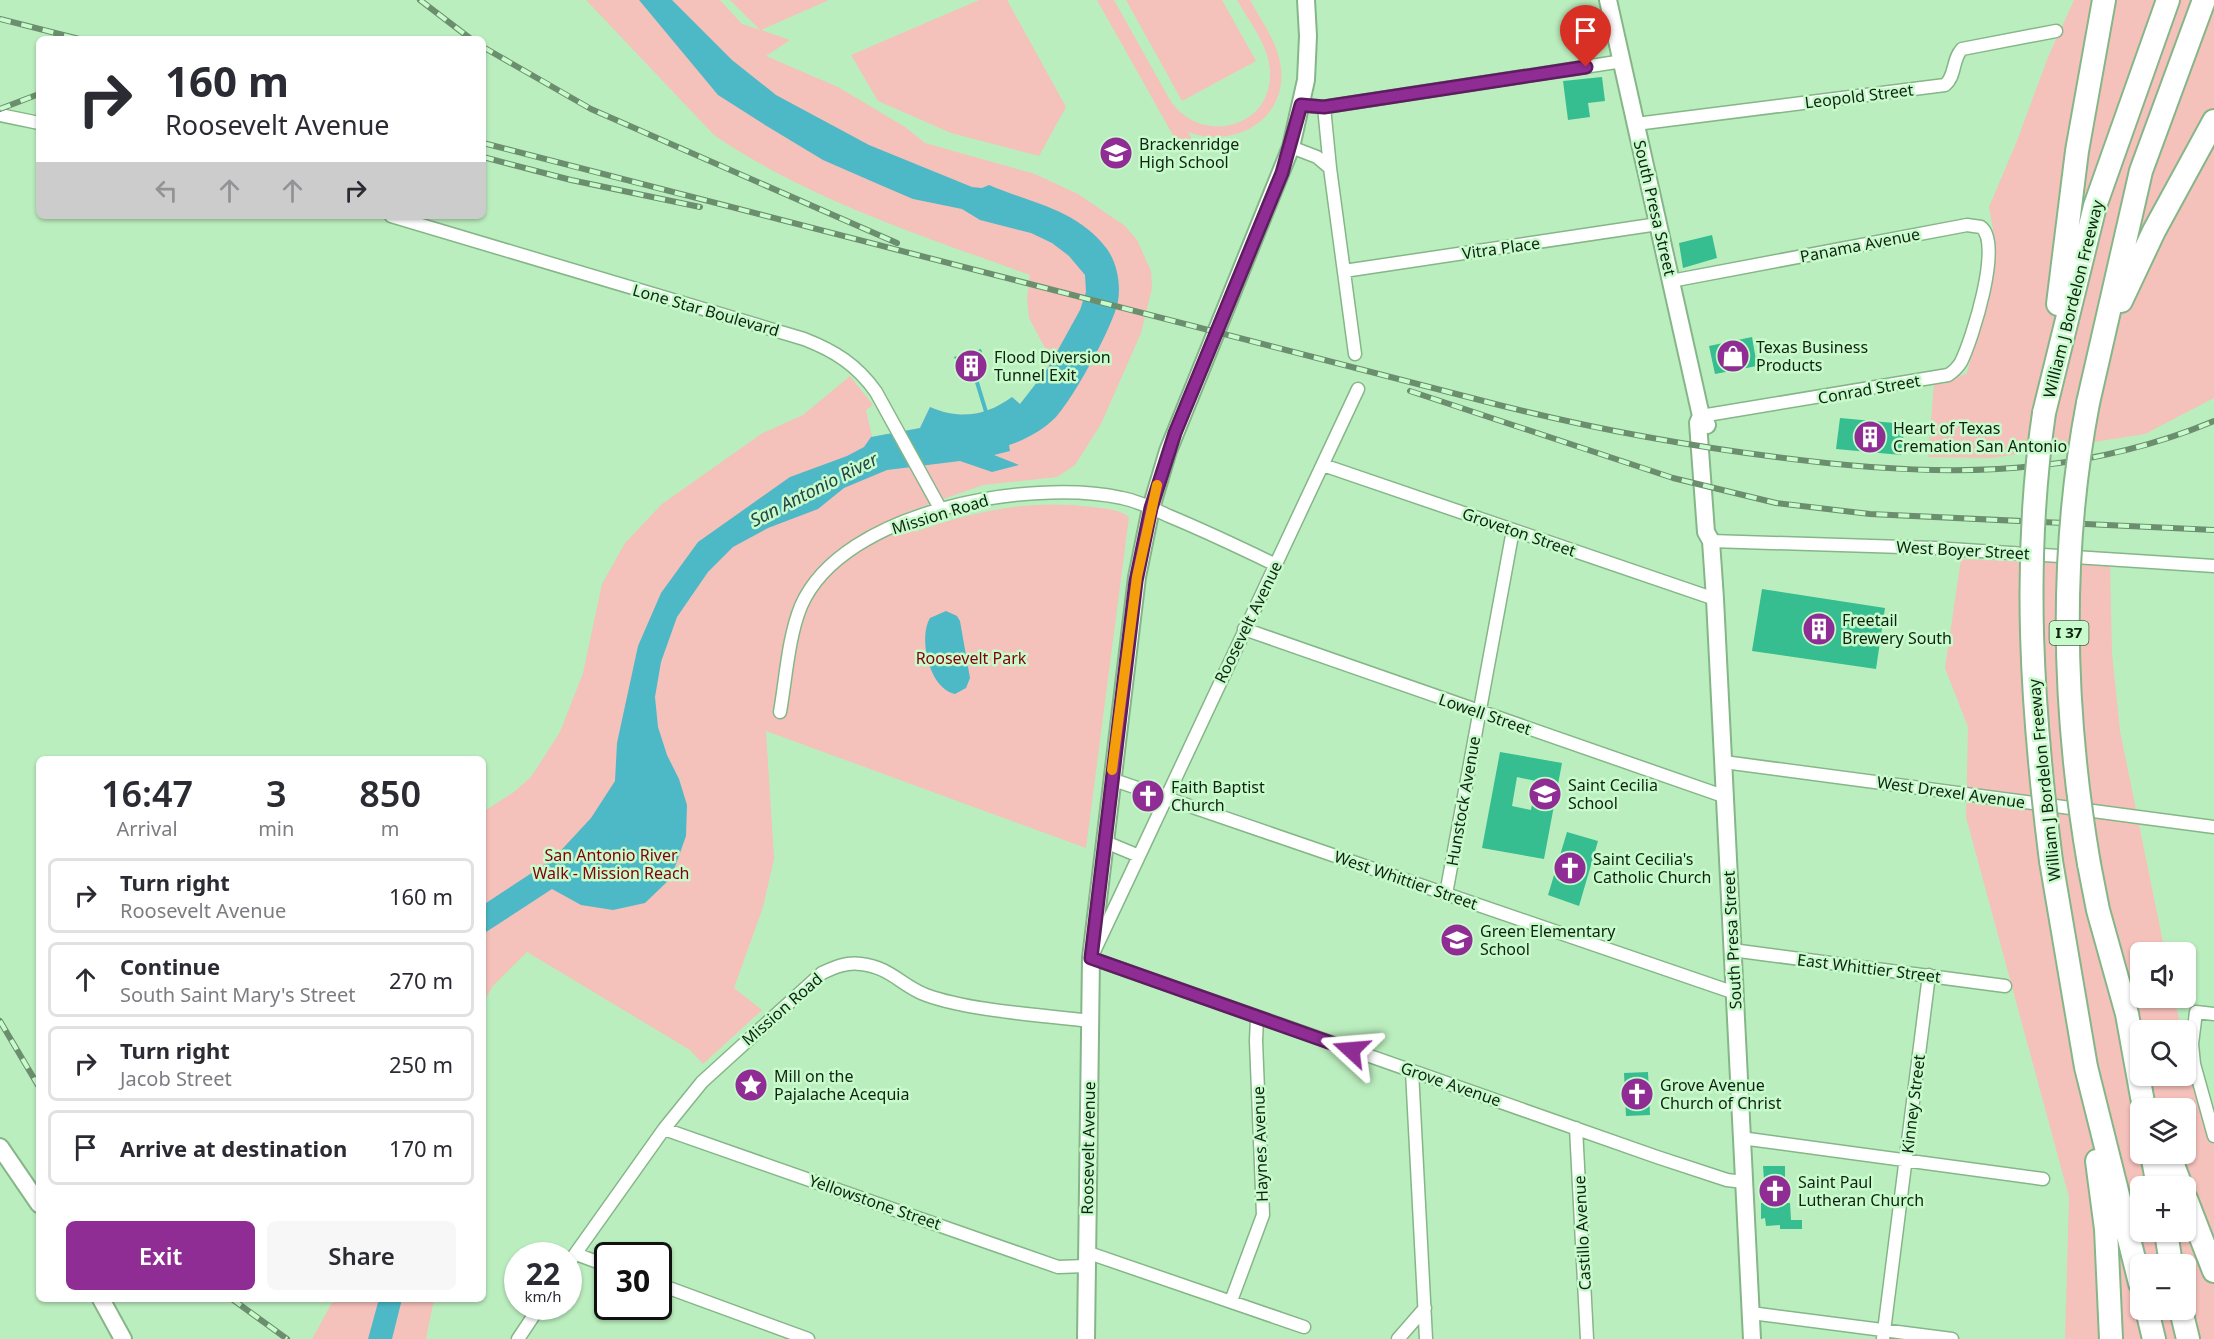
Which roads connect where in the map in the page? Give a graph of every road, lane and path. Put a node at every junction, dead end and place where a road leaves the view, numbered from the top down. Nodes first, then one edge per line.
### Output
1 (1306, 0) edge
2 (1608, 0) edge
3 (2104, 0) edge
4 (2168, 0) edge
5 (2204, 0) edge
6 (2056, 30) dead end
7 (1623, 61) junction
8 (1301, 105) junction
9 (1324, 107) junction
10 (0, 115) edge
11 (2214, 121) edge
12 (36, 122) edge
13 (1636, 124) junction
14 (1292, 147) junction
15 (1330, 168) junction
16 (401, 219) edge
17 (1658, 225) junction
18 (1344, 271) junction
19 (1671, 281) junction
20 (1983, 293) joint
21 (2103, 340) junction
22 (1355, 354) dead end
23 (1358, 389) dead end
24 (2044, 413) junction
25 (1701, 416) junction
26 (1323, 465) junction
27 (1151, 508) junction
28 (940, 510) junction
29 (1513, 531) junction
30 (1711, 541) junction
31 (1276, 565) junction
32 (2214, 566) edge
33 (1715, 599) junction
34 (1244, 629) junction
35 (780, 712) dead end
36 (1479, 712) junction
37 (1724, 762) junction
38 (1110, 779) junction
39 (1165, 797) junction
40 (1726, 797) junction
41 (2214, 827) edge
42 (1103, 841) junction
43 (1139, 856) junction
44 (1446, 894) junction
45 (1732, 950) junction
46 (1091, 958) junction
47 (1929, 975) junction
48 (2005, 986) dead end
49 (1735, 993) junction
50 (2127, 1014) junction
51 (2214, 1014) edge
52 (1257, 1017) junction
53 (1090, 1021) junction
54 (2130, 1025) edge
55 (2086, 1067) junction
56 (1412, 1071) junction
57 (2142, 1098) edge
58 (1576, 1128) junction
59 (664, 1129) junction
60 (2214, 1136) edge
61 (1741, 1138) junction
62 (0, 1147) edge
63 (1905, 1160) junction
64 (2043, 1179) dead end
65 (1744, 1182) junction
66 (36, 1200) edge
67 (2196, 1225) edge
68 (582, 1245) edge
69 (2133, 1254) edge
70 (1086, 1259) junction
71 (2214, 1271) edge
72 (672, 1289) edge
73 (1231, 1301) junction
74 (103, 1302) edge
75 (1425, 1308) junction
76 (1751, 1313) junction
77 (531, 1320) edge
78 (2149, 1320) edge
79 (2183, 1320) edge
80 (1304, 1328) dead end
81 (1883, 1335) edge
82 (123, 1339) edge
83 (518, 1339) edge
84 (808, 1339) edge
85 (1086, 1339) edge
86 (1398, 1339) edge
87 (1426, 1339) edge
88 (1587, 1339) edge
89 (1752, 1339) edge
90 (1952, 1339) edge
91 (2111, 1339) edge
92 (2154, 1339) edge
93 (2188, 1339) edge

1 - 8 main road, Roosevelt Avenue
2 - 7 main road, South Presa Street
3 - 24 highway
4 - 24 highway, William J Bordelon Freeway / I 37
5 - 21 highway, William J Bordelon Freeway / I 37
6 - 13 street, Leopold Street
7 - 9 street
7 - 13 main road, South Presa Street
8 - 9 street
8 - 14 main road, Roosevelt Avenue
9 - 15 street
10 - 12 street
11 - 21 highway
13 - 17 main road, South Presa Street
14 - 15 street
14 - 27 main road, Roosevelt Avenue
15 - 18 street
16 - 28 street, Lone Star Boulevard
17 - 18 street, Vitra Place
17 - 19 main road, South Presa Street
18 - 22 street
19 - 20 street, Panama Avenue
19 - 25 main road, South Presa Street
20 - 25 street, Conrad Street
21 - 50 highway, William J Bordelon Freeway / I 37, bridge
23 - 26 street, Roosevelt Avenue
24 - 55 highway, William J Bordelon Freeway / I 37, bridge
25 - 30 main road, South Presa Street
26 - 29 street, Groveton Street
26 - 31 street, Roosevelt Avenue
27 - 28 street, Mission Road
27 - 31 street, Mission Road
27 - 38 main road, Roosevelt Avenue
28 - 35 street, Mission Road
29 - 33 street, Groveton Street
29 - 36 street, Hunstock Avenue
30 - 32 street, West Boyer Street
30 - 33 main road, South Presa Street
31 - 34 street, Roosevelt Avenue
33 - 37 main road, South Presa Street
34 - 36 street, Lowell Street
34 - 39 street, Roosevelt Avenue
36 - 40 street, Lowell Street
36 - 44 street, Hunstock Avenue
37 - 40 main road, South Presa Street
37 - 41 street, West Drexel Avenue
38 - 39 street, West Whittier Street
38 - 42 main road, Roosevelt Avenue
39 - 43 street, Roosevelt Avenue
39 - 44 street, West Whittier Street
40 - 45 main road, South Presa Street
42 - 43 street
42 - 46 main road, Roosevelt Avenue
43 - 46 street, Roosevelt Avenue
44 - 49 street, West Whittier Street
45 - 47 street, East Whittier Street
45 - 49 main road, South Presa Street
46 - 52 street, Grove Avenue
46 - 53 main road, Roosevelt Avenue
47 - 48 street, East Whittier Street
47 - 63 street, Kinney Street
49 - 61 main road, South Presa Street
50 - 54 highway
50 - 57 highway, William J Bordelon Freeway / I 37
51 - 60 street
52 - 56 street, Grove Avenue
52 - 73 street, Haynes Avenue
53 - 59 street, Mission Road
53 - 70 main road, Roosevelt Avenue
55 - 69 highway, William J Bordelon Freeway / I 37
55 - 91 highway
56 - 58 street, Grove Avenue
56 - 75 street
58 - 65 street, Grove Avenue
58 - 88 street, Castillo Avenue
59 - 68 street, Mission Road
59 - 70 street, Yellowstone Street
61 - 63 street
61 - 65 main road, South Presa Street
62 - 66 main road
63 - 64 street
63 - 81 street, Kinney Street
65 - 76 main road, South Presa Street
67 - 71 highway
70 - 73 street, Yellowstone Street
70 - 85 main road, Roosevelt Avenue
72 - 84 street
73 - 80 street, Yellowstone Street
74 - 82 main road
75 - 86 street
75 - 87 street
76 - 81 street
76 - 89 main road, South Presa Street
77 - 83 street
78 - 92 highway
79 - 93 highway
81 - 90 street

